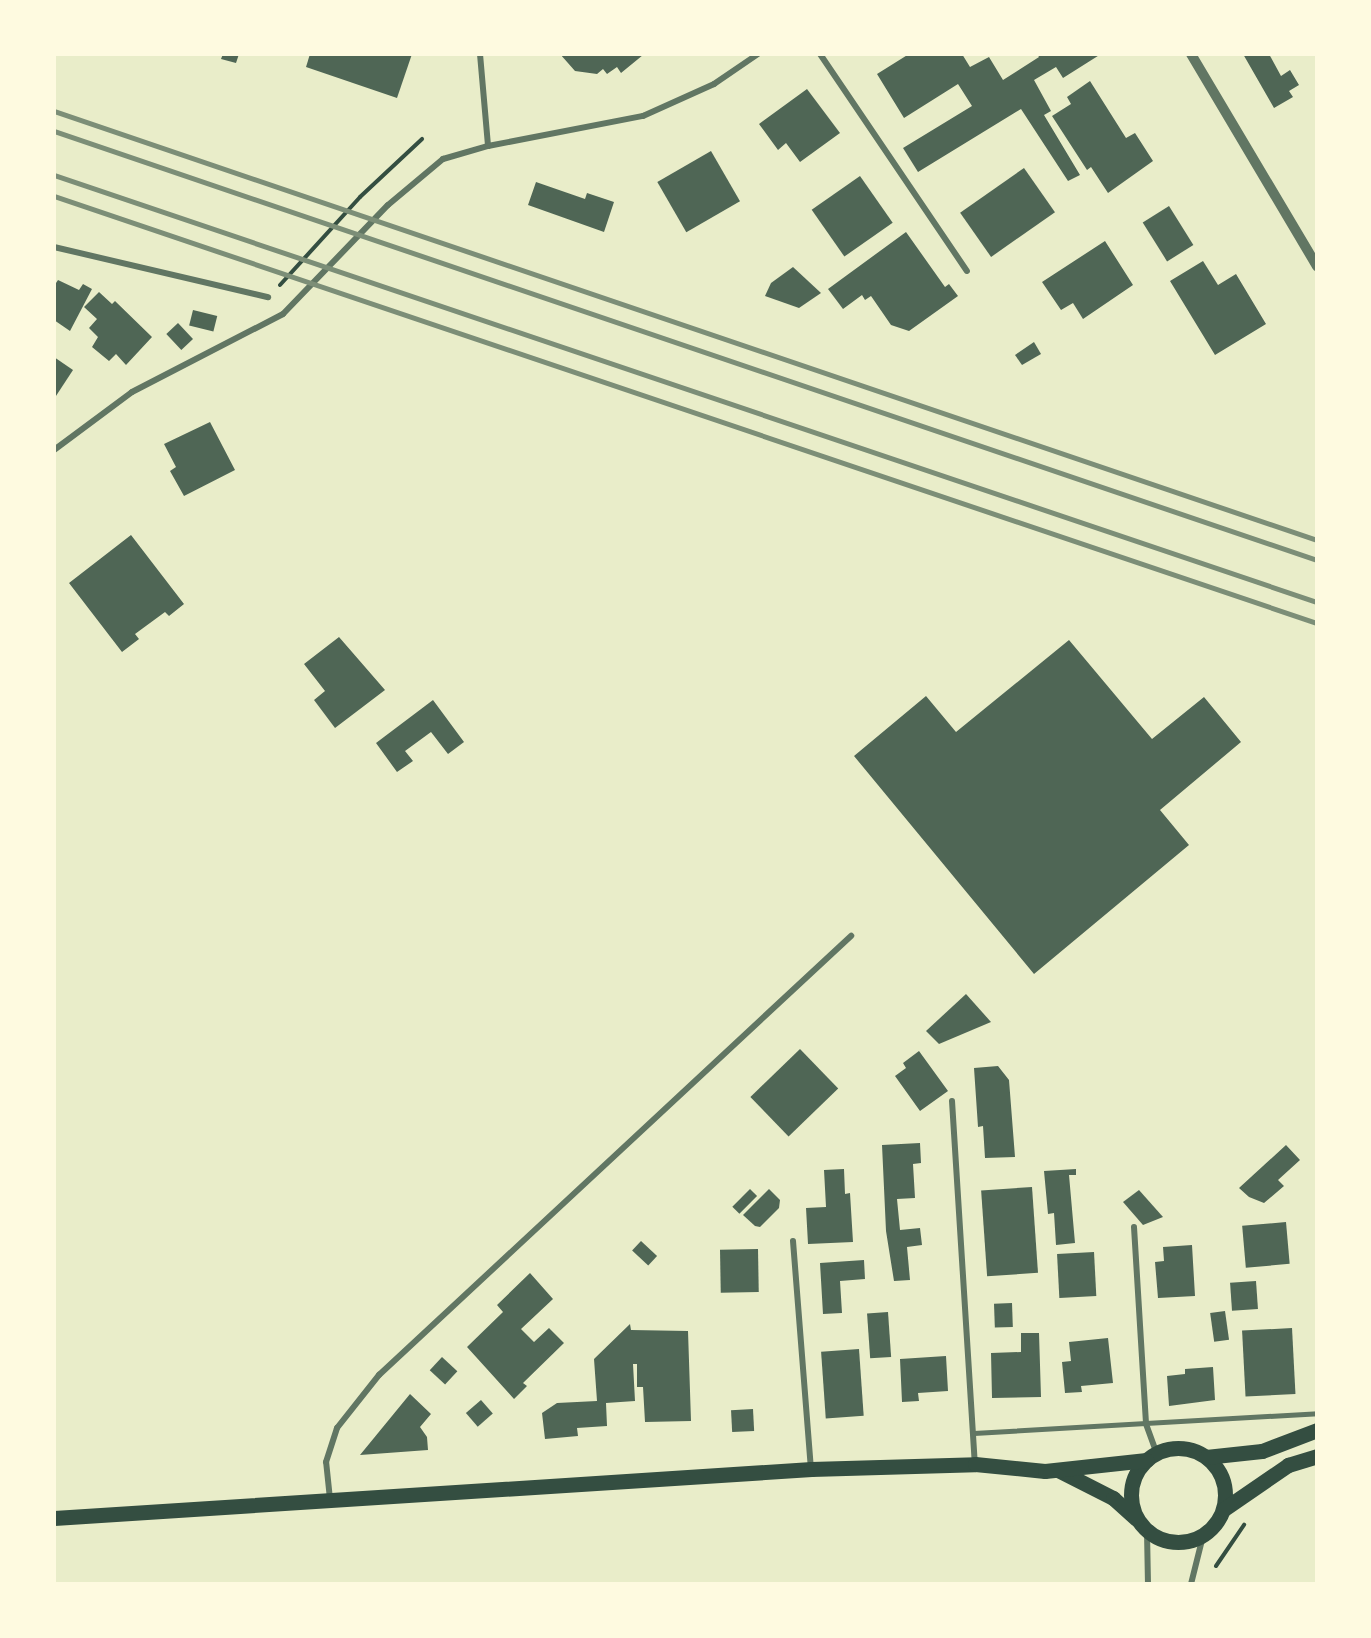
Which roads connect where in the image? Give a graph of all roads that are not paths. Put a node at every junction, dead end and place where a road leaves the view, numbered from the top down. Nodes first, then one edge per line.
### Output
1 (480, 54) edge
2 (758, 54) edge
3 (820, 54) edge
4 (1191, 54) edge
5 (488, 146) junction
6 (54, 248) edge
7 (1317, 266) edge
8 (967, 271) dead end
9 (268, 297) road end
10 (54, 450) edge
11 (851, 936) dead end
12 (952, 1101) dead end
13 (1134, 1227) dead end
14 (793, 1241) dead end
15 (1317, 1413) edge
16 (1146, 1424) junction
17 (1317, 1430) edge
18 (974, 1433) junction
19 (1151, 1456) junction
20 (1206, 1456) junction
21 (1317, 1456) edge
22 (975, 1464) junction
23 (811, 1469) junction
24 (1058, 1470) junction
25 (330, 1500) junction
26 (1224, 1509) junction
27 (54, 1518) edge
28 (1136, 1519) junction
29 (1148, 1532) junction
30 (1203, 1536) junction
31 (1148, 1584) edge
32 (1191, 1584) edge

1 - 5 street
2 - 5 street
3 - 8 street
4 - 7 street
5 - 10 street
6 - 9 street
11 - 25 street
12 - 18 street
13 - 16 street
14 - 23 street
15 - 16 lane
16 - 18 lane
16 - 19 street
17 - 20 main road
18 - 22 street
19 - 20 main road
19 - 24 main road
19 - 28 main road
20 - 26 main road
21 - 26 main road
22 - 23 main road
22 - 24 main road
23 - 25 main road
24 - 28 main road
25 - 27 main road
26 - 30 main road
28 - 29 main road
29 - 30 main road
29 - 31 street
30 - 32 street

